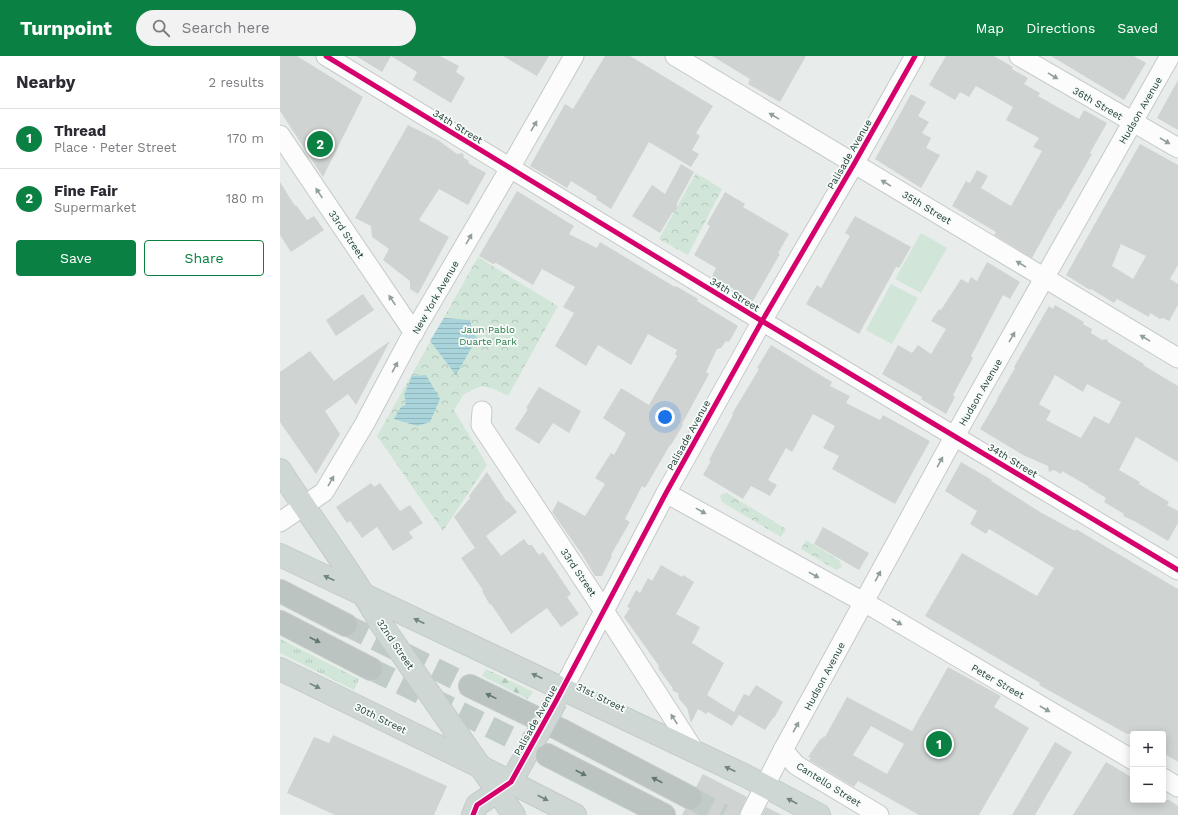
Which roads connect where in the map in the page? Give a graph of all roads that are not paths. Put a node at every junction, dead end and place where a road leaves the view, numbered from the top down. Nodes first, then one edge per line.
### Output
1 (326, 56) edge
2 (574, 56) edge
3 (675, 56) edge
4 (915, 56) edge
5 (1019, 56) edge
6 (1170, 56) edge
7 (1133, 122) junction
8 (280, 135) edge
9 (1178, 148) edge
10 (854, 164) junction
11 (510, 168) junction
12 (1044, 279) junction
13 (762, 321) junction
14 (414, 333) junction
15 (1178, 358) edge
16 (482, 411) dead end
17 (955, 436) junction
18 (280, 470) edge
19 (666, 493) junction
20 (303, 506) junction
21 (280, 522) edge
22 (280, 555) edge
23 (1178, 570) edge
24 (280, 591) edge
25 (364, 594) junction
26 (863, 602) junction
27 (604, 610) junction
28 (280, 622) edge
29 (346, 625) tunnel mouth
30 (280, 669) edge
31 (371, 669) tunnel mouth
32 (470, 686) tunnel mouth
33 (559, 695) junction
34 (783, 750) junction
35 (695, 752) junction
36 (547, 755) tunnel mouth
37 (1130, 758) edge
38 (483, 768) junction
39 (1166, 780) edge
40 (504, 786) junction
41 (764, 786) junction
42 (1178, 787) edge
43 (692, 798) tunnel mouth
44 (473, 815) edge
45 (514, 815) edge
46 (575, 815) edge
47 (664, 815) edge
48 (750, 815) edge
49 (819, 815) edge
50 (879, 815) edge

1 - 11 street, 34th Street
11 -> 2 street, New York Avenue
10 -> 3 street, 35th Street
4 - 10 street, Palisade Avenue
5 -> 7 street, 36th Street
6 - 7 street, Hudson Avenue
7 -> 9 street, 36th Street
7 - 12 street, Hudson Avenue
14 -> 8 street, 33rd Street
12 -> 10 street, 35th Street
10 - 13 street, Palisade Avenue
11 - 13 street, 34th Street
14 -> 11 street, New York Avenue
15 -> 12 street, 35th Street
17 -> 12 street, Hudson Avenue
13 - 17 street, 34th Street
13 - 19 street, Palisade Avenue
20 -> 14 street, New York Avenue
16 - 27 street, 33rd Street
17 - 23 street, 34th Street
26 -> 17 street, Hudson Avenue
18 - 20 main road, 32nd Street
19 -> 26 street, Peter Street
19 - 27 street, Palisade Avenue
20 - 21 street, New York Avenue
20 - 25 main road, 32nd Street
25 -> 22 main road, 31st Street
24 - 29 highway
33 -> 25 main road, 31st Street
25 - 38 main road, 32nd Street
34 -> 26 street, Hudson Avenue
26 -> 37 street, Peter Street
27 - 33 street, Palisade Avenue
35 -> 27 street, 33rd Street
28 -> 31 highway
30 -> 38 main road, 30th Street
43 -> 32 highway
33 - 35 main road, 31st Street
33 - 40 main road, Palisade Avenue, bridge
34 - 41 street, Hudson Avenue
34 - 50 street, Cantello Street
41 -> 35 main road, 31st Street
36 -> 47 highway
38 - 40 main road, 30th Street
39 - 42 street
40 - 44 main road, Palisade Avenue
40 - 45 main road
40 -> 46 main road, 30th Street
41 - 48 street, Hudson Avenue
49 -> 41 main road

